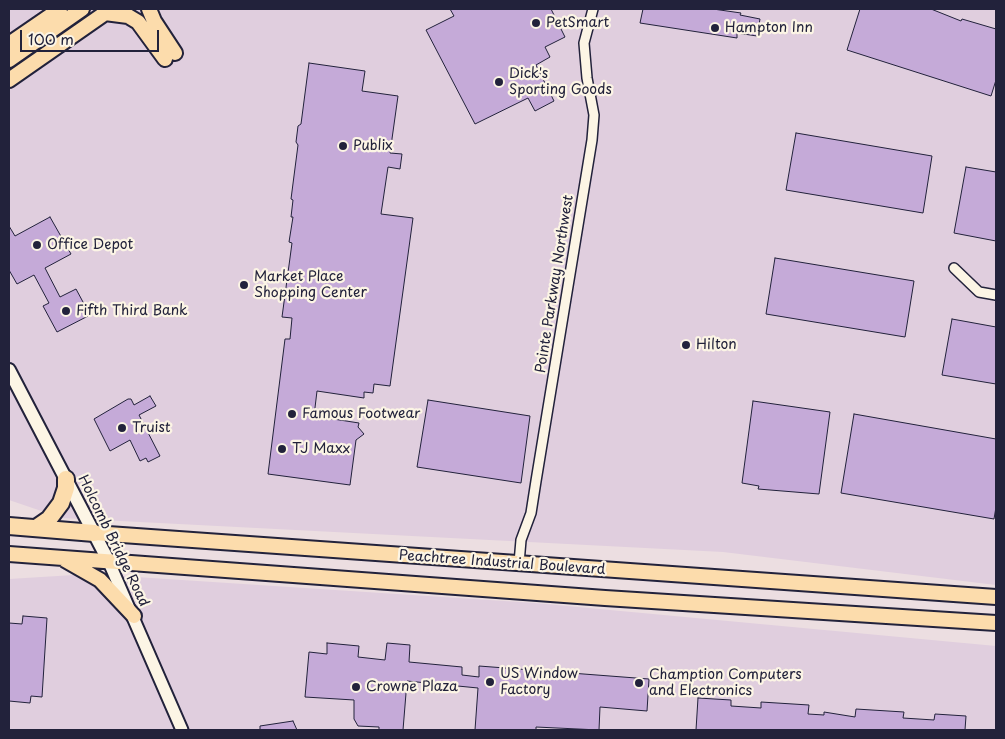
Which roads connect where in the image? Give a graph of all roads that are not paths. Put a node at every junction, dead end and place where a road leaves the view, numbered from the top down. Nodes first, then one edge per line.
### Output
1 (60, 9) edge
2 (82, 9) edge
3 (149, 9) edge
4 (593, 9) edge
5 (108, 11) edge
6 (9, 44) edge
7 (9, 60) edge
8 (9, 80) edge
9 (954, 268) dead end
10 (996, 295) edge
11 (9, 370) edge
12 (66, 480) junction
13 (9, 526) edge
14 (36, 528) junction
15 (94, 532) junction
16 (9, 554) edge
17 (60, 557) junction
18 (108, 560) junction
19 (519, 562) junction
20 (994, 594) edge
21 (134, 616) junction
22 (996, 623) edge
23 (182, 730) edge

1 - 6 highway
2 - 7 highway
3 - 5 highway
4 - 19 street, Pointe Parkway Northwest
5 - 8 highway
9 - 10 street
11 - 12 main road, Holcomb Bridge Road
12 - 14 highway
12 - 15 main road, Holcomb Bridge Road
13 - 14 highway, Peachtree Industrial Boulevard
14 - 15 highway, Peachtree Industrial Boulevard
15 - 18 main road, Holcomb Bridge Road
15 - 19 highway, Peachtree Industrial Boulevard
16 - 17 highway, Peachtree Industrial Boulevard
17 - 18 highway, Peachtree Industrial Boulevard
17 - 21 highway
18 - 21 street, Holcomb Bridge Road
18 - 22 highway, Peachtree Industrial Boulevard
19 - 20 highway, Peachtree Industrial Boulevard
21 - 23 street, Holcomb Bridge Road

